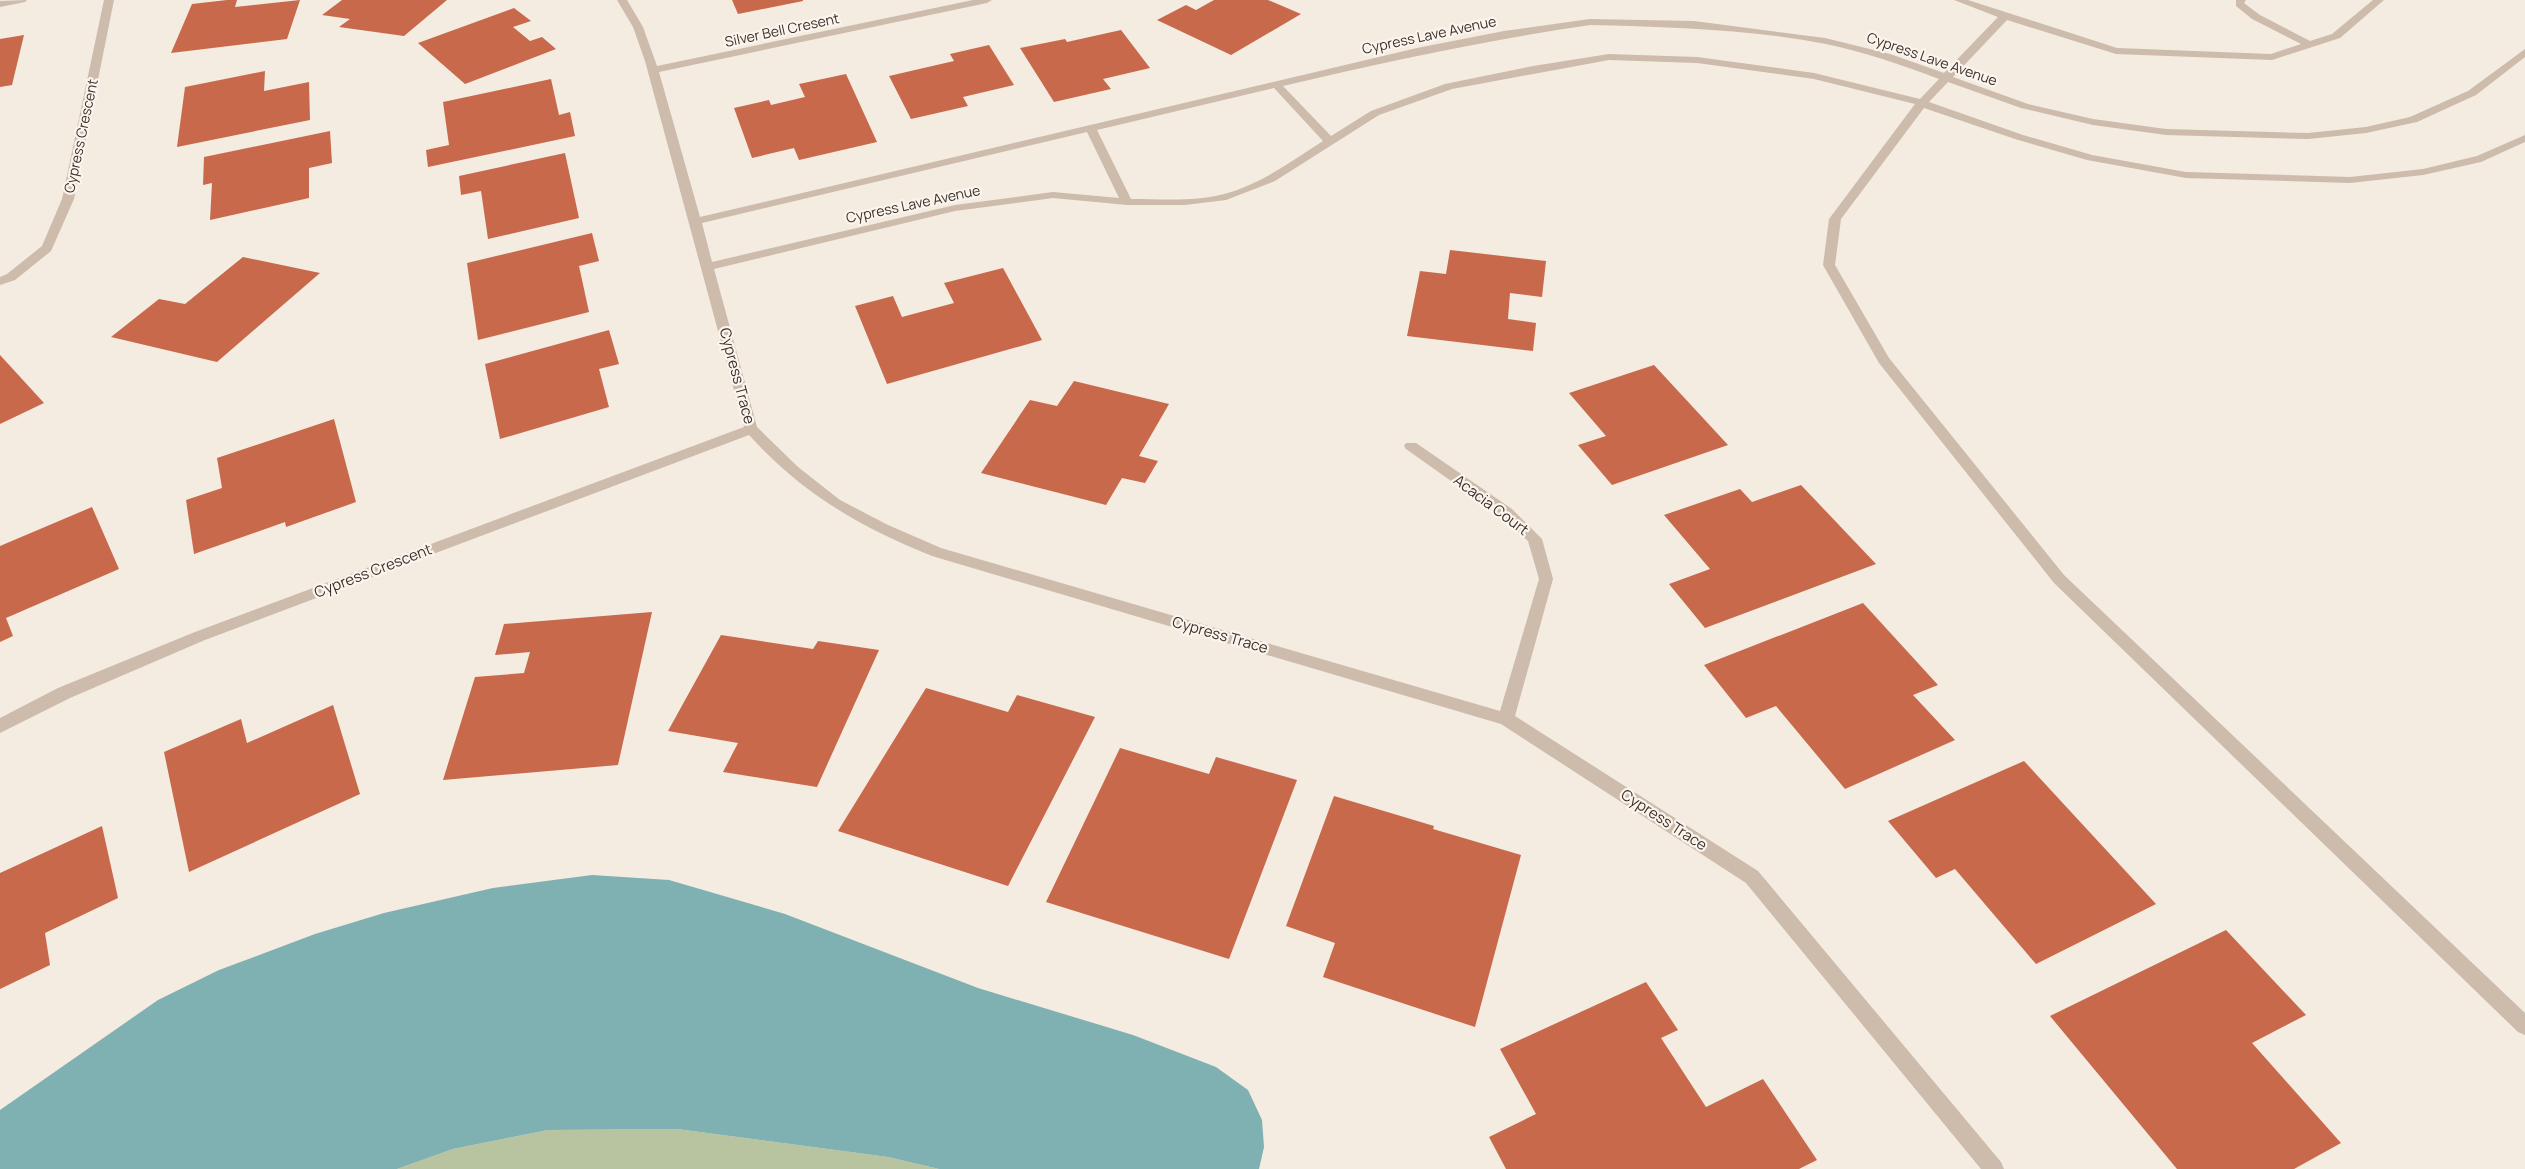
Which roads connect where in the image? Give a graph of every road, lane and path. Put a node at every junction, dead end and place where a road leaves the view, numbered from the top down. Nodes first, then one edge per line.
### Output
1 (22, 0) edge
2 (109, 0) edge
3 (622, 0) edge
4 (987, 0) edge
5 (1959, 0) edge
6 (2241, 0) edge
7 (2379, 0) edge
8 (0, 4) edge
9 (2005, 16) junction
10 (2310, 45) junction
11 (2525, 52) edge
12 (652, 70) junction
13 (1945, 79) junction
14 (1276, 84) junction
15 (1921, 104) junction
16 (1090, 128) junction
17 (2525, 138) edge
18 (1329, 141) junction
19 (1127, 202) junction
20 (696, 221) junction
21 (708, 267) junction
22 (0, 281) edge
23 (751, 429) junction
24 (1411, 446) dead end
25 (1506, 719) junction
26 (0, 726) edge
27 (2525, 1026) edge
28 (1994, 1169) edge

1 - 8 street
2 - 22 street, Cypress Crescent
3 - 12 street, Cypress Trace
4 - 12 street, Silver Bell Cresent
5 - 9 street
6 - 10 street
7 - 10 street
9 - 10 street
9 - 13 street
11 - 13 street, Cypress Lave Avenue
12 - 20 street, Cypress Trace
13 - 14 street, Cypress Lave Avenue
13 - 15 street
14 - 16 street, Cypress Lave Avenue
14 - 18 street
15 - 17 street, Cypress Lave Avenue
15 - 18 street, Cypress Lave Avenue
15 - 27 street
16 - 19 street
16 - 20 street, Cypress Lave Avenue
18 - 19 street, Cypress Lave Avenue
19 - 21 street, Cypress Lave Avenue
20 - 21 street, Cypress Trace
21 - 23 street, Cypress Trace
23 - 25 street, Cypress Trace
23 - 26 street, Cypress Crescent
24 - 25 street, Acacia Court
25 - 28 street, Cypress Trace

